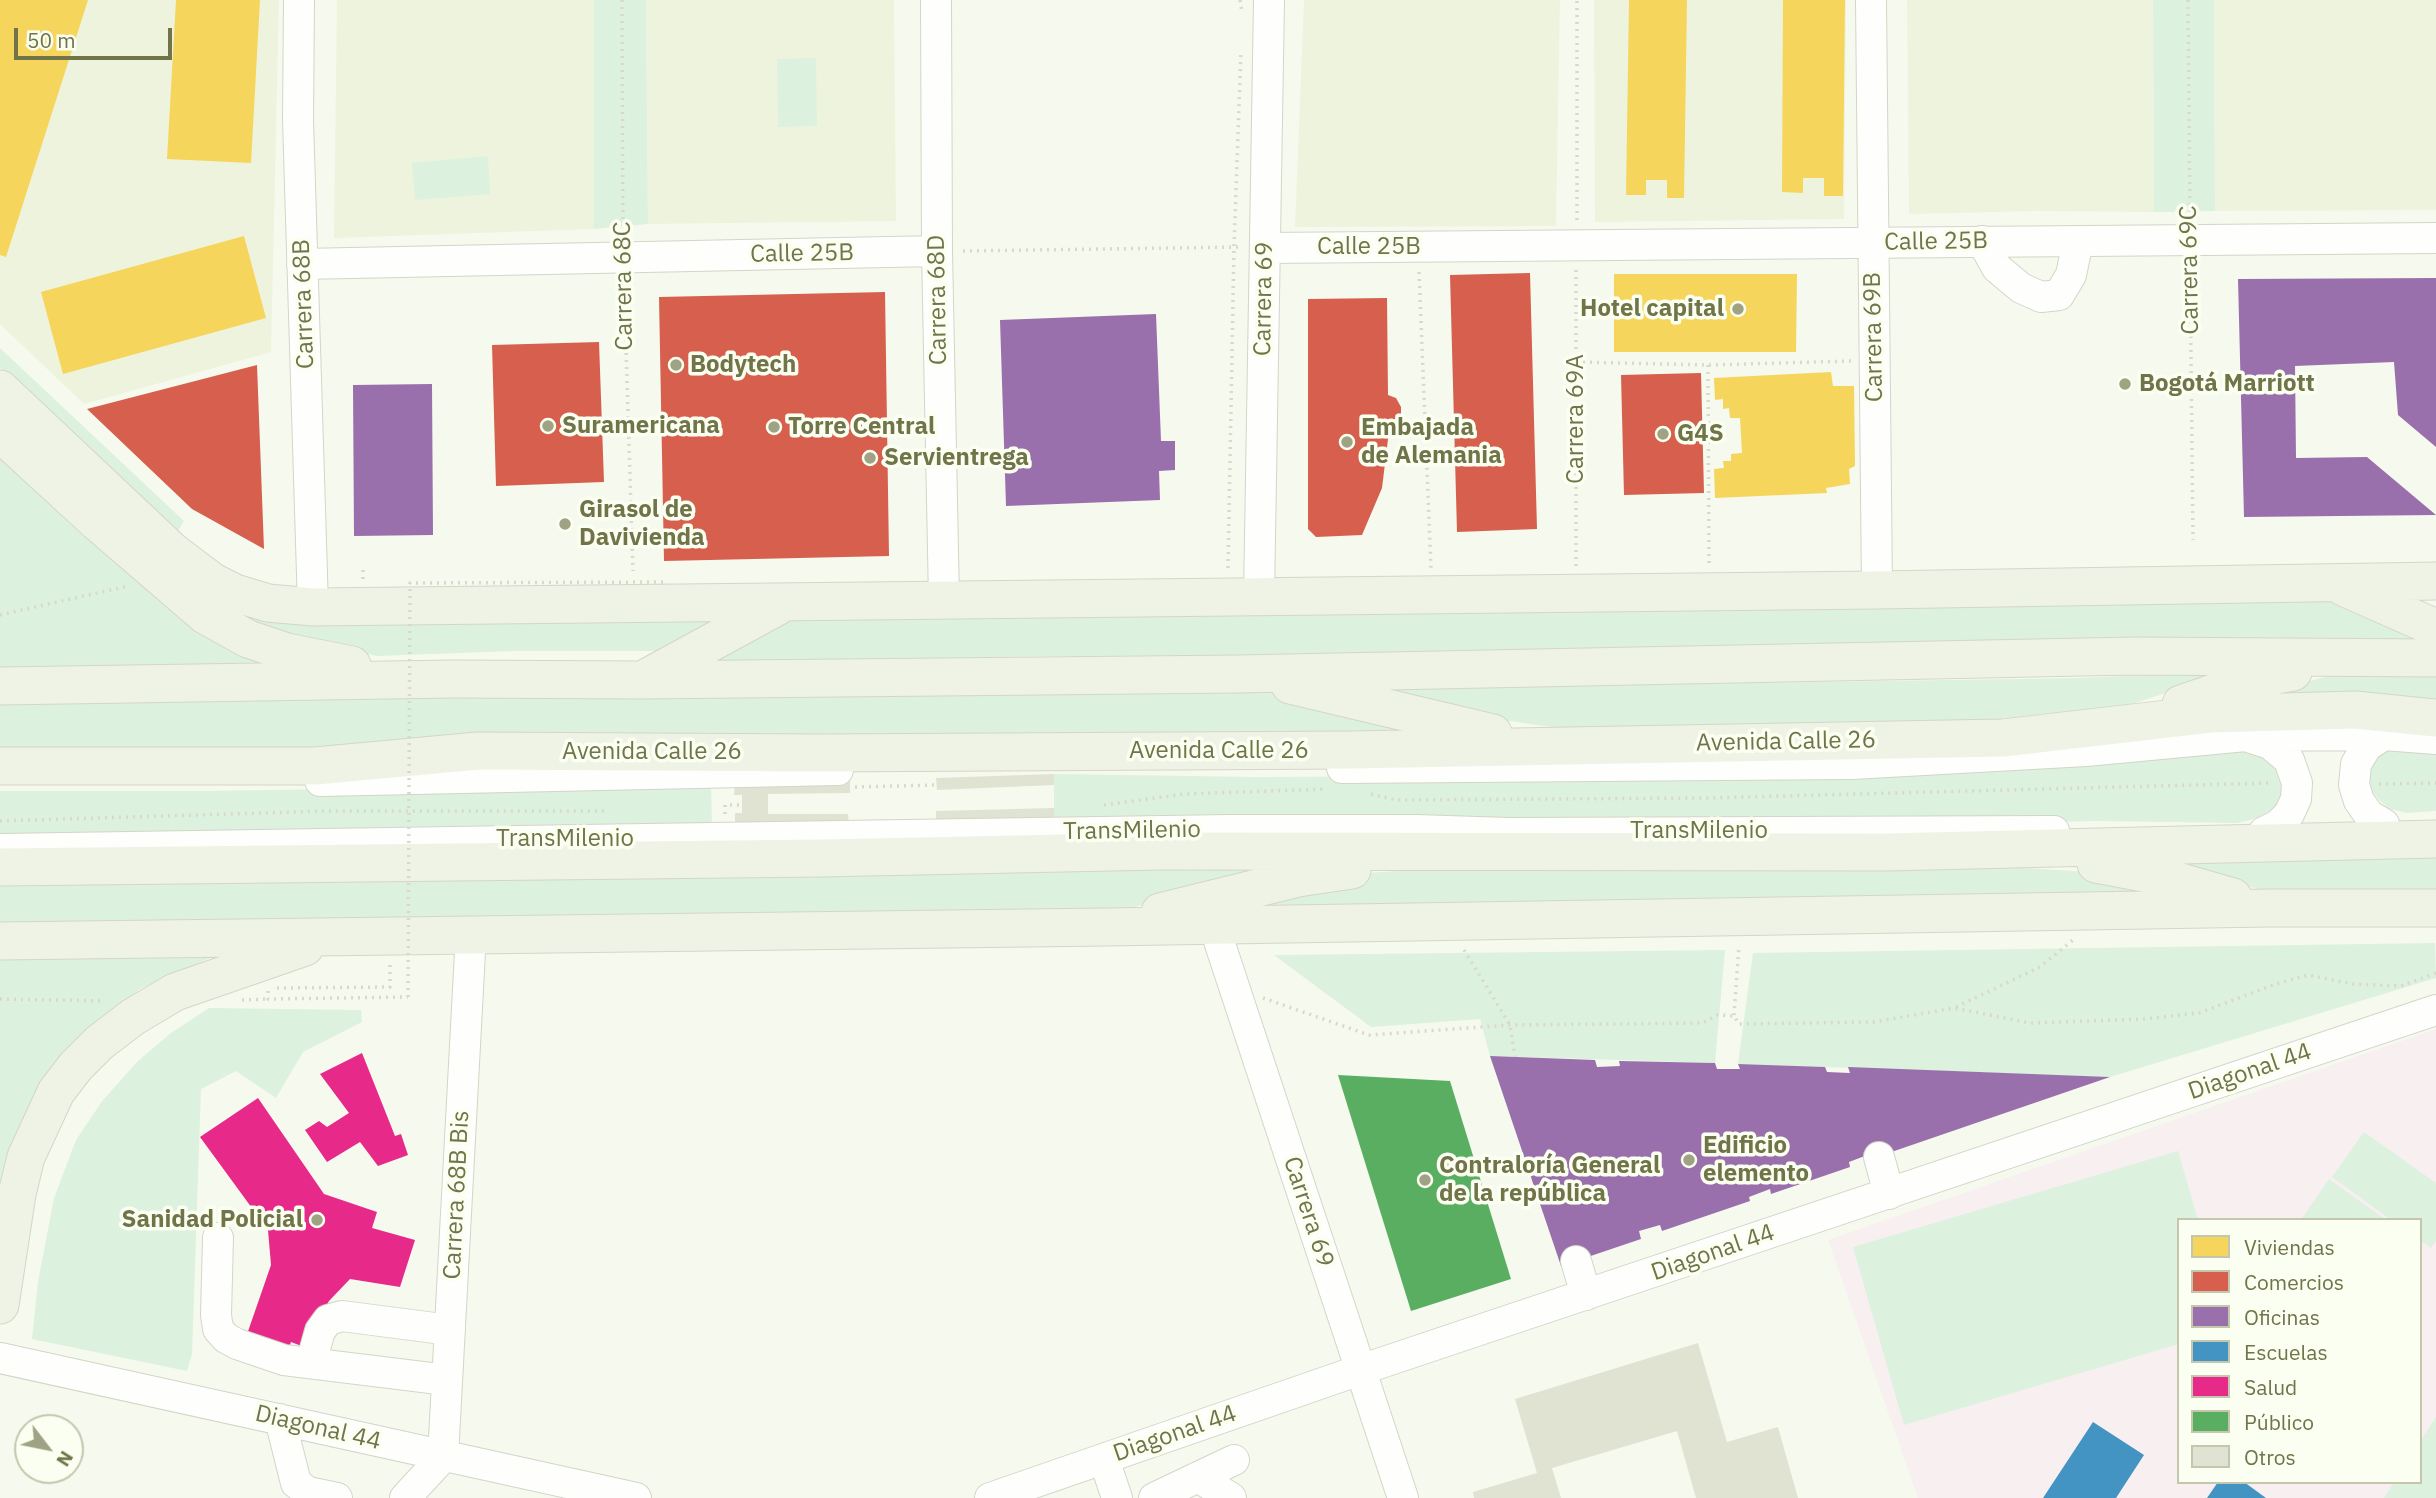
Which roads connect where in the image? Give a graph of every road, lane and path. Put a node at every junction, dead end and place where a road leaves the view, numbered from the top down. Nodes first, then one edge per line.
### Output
1 (299, 0) edge
2 (622, 0) edge
3 (936, 0) edge
4 (1240, 0) edge
5 (1269, 0) edge
6 (1577, 0) edge
7 (1871, 0) edge
8 (2188, 0) edge
9 (1242, 12) dead end
10 (1241, 40) dead end
11 (2436, 237) edge
12 (2190, 240) junction
13 (2078, 241) junction
14 (1982, 242) junction
15 (1873, 243) junction
16 (1576, 245) junction
17 (1234, 247) junction
18 (1418, 247) junction
19 (1265, 248) junction
20 (937, 251) junction
21 (623, 257) junction
22 (302, 264) junction
23 (1874, 361) junction
24 (1576, 362) junction
25 (1708, 365) junction
26 (0, 389) edge
27 (0, 433) edge
28 (2193, 540) dead end
29 (632, 571) dead end
30 (1228, 572) dead end
31 (2436, 581) edge
32 (663, 582) dead end
33 (2333, 582) junction
34 (1877, 590) junction
35 (136, 592) dead end
36 (1709, 592) junction
37 (1576, 593) junction
38 (1433, 595) junction
39 (1259, 597) junction
40 (944, 600) junction
41 (785, 602) junction
42 (313, 607) junction
43 (0, 615) edge
44 (2436, 628) edge
45 (2377, 658) junction
46 (2436, 658) edge
47 (1237, 674) junction
48 (453, 679) junction
49 (642, 680) junction
50 (0, 686) edge
51 (2436, 718) edge
52 (2095, 727) junction
53 (2385, 735) junction
54 (2246, 736) junction
55 (2436, 740) edge
56 (1598, 745) junction
57 (0, 766) edge
58 (0, 782) edge
59 (2297, 783) junction
60 (2436, 783) edge
61 (937, 785) dead end
62 (2354, 785) junction
63 (850, 787) dead end
64 (1334, 788) dead end
65 (1366, 793) dead end
66 (1093, 806) dead end
67 (604, 810) dead end
68 (0, 821) edge
69 (2436, 821) edge
70 (2384, 824) junction
71 (2264, 832) junction
72 (2436, 839) edge
73 (0, 849) edge
74 (1973, 850) junction
75 (1492, 852) junction
76 (0, 867) edge
77 (2269, 908) junction
78 (2436, 908) edge
79 (1742, 916) junction
80 (1214, 926) junction
81 (1106, 927) junction
82 (471, 933) junction
83 (338, 936) junction
84 (2076, 937) dead end
85 (0, 941) edge
86 (1462, 946) dead end
87 (2436, 973) edge
88 (390, 987) dead end
89 (1234, 988) junction
90 (0, 999) edge
91 (268, 999) junction
92 (113, 1001) dead end
93 (232, 1001) dead end
94 (1954, 1008) junction
95 (2436, 1010) edge
96 (1734, 1016) junction
97 (1510, 1025) junction
98 (1515, 1057) dead end
99 (1879, 1157) dead end
100 (1889, 1194) junction
101 (218, 1238) dead end
102 (1576, 1261) dead end
103 (1586, 1296) junction
104 (0, 1305) edge
105 (450, 1330) junction
106 (0, 1358) edge
107 (310, 1363) junction
108 (1360, 1370) junction
109 (447, 1380) junction
110 (280, 1419) junction
111 (443, 1457) junction
112 (1104, 1459) junction
113 (1234, 1460) dead end
114 (1198, 1477) junction
115 (337, 1498) edge
116 (405, 1498) edge
117 (636, 1498) edge
118 (990, 1498) edge
119 (1117, 1498) edge
120 (1154, 1498) edge
121 (1231, 1498) edge
122 (1403, 1498) edge

1 - 22 street, Carrera 68B
2 - 21 path, Carrera 68C
3 - 20 street, Carrera 68D
4 - 9 path
5 - 19 street, Carrera 69
6 - 16 path, Carrera 69A
7 - 15 street, Carrera 69B
8 - 12 path, Carrera 69C
10 - 17 path
11 - 12 street, Calle 25B
12 - 13 street, Calle 25B
12 - 28 path, Carrera 69C
13 - 14 street, Calle 25B
13 - 14 street
14 - 15 street, Calle 25B
15 - 16 street, Calle 25B
15 - 23 street, Carrera 69B
16 - 18 street, Calle 25B
16 - 24 path, Carrera 69A
17 - 19 path
17 - 20 path
17 - 30 path
18 - 19 street, Calle 25B
18 - 38 path
19 - 39 street, Carrera 69
20 - 21 street, Calle 25B
20 - 40 street, Carrera 68D
21 - 22 street, Calle 25B
21 - 29 path, Carrera 68C
22 - 42 street, Carrera 68B
23 - 25 path
23 - 34 street, Carrera 69B
24 - 25 path
24 - 37 path, Carrera 69A
25 - 36 path
26 - 42 main road
27 - 48 main road
31 - 33 main road
32 - 91 path, bridge
33 - 34 main road
33 - 44 main road
34 - 36 main road
35 - 43 path
36 - 37 main road
37 - 38 main road
38 - 39 main road
39 - 40 main road
40 - 41 main road
41 - 42 main road
41 - 49 main road
45 - 46 main road
45 - 47 main road
45 - 52 main road
47 - 49 main road
47 - 56 main road
48 - 49 main road
48 - 50 main road
51 - 52 main road, Avenida Calle 26
52 - 56 main road, Avenida Calle 26
53 - 54 street
53 - 55 street
53 - 62 street
54 - 58 street
54 - 59 street
56 - 57 main road, Avenida Calle 26
59 - 65 path
59 - 71 street
60 - 62 path
61 - 63 path
62 - 70 street
64 - 66 path
67 - 68 path
69 - 70 street, TransMilenio
70 - 71 street, TransMilenio
71 - 73 street, TransMilenio
72 - 74 main road
74 - 75 main road
74 - 77 main road
75 - 76 main road
75 - 81 main road
77 - 78 main road
77 - 79 main road
79 - 80 main road
79 - 96 path
80 - 81 main road
80 - 89 street, Carrera 69
81 - 82 main road
82 - 83 main road
82 - 105 street, Carrera 68B Bis
83 - 85 main road
83 - 104 main road
84 - 94 path
86 - 97 path
87 - 94 path
88 - 91 path
89 - 97 path
89 - 108 street, Carrera 69
90 - 92 path
91 - 93 path
94 - 96 path
95 - 100 street, Diagonal 44
96 - 97 path
97 - 98 path
99 - 100 street
100 - 103 street, Diagonal 44
101 - 107 street
102 - 103 street
103 - 108 street, Diagonal 44
105 - 107 street
105 - 109 street, Carrera 68B Bis
106 - 110 street, Diagonal 44
107 - 109 street
108 - 112 street, Diagonal 44
108 - 122 street, Carrera 69
109 - 111 street, Carrera 68B Bis
110 - 111 street, Diagonal 44
110 - 115 street
111 - 116 street
111 - 117 street, Diagonal 44
112 - 118 street, Diagonal 44
112 - 119 street
113 - 114 street
114 - 120 street
114 - 121 street

